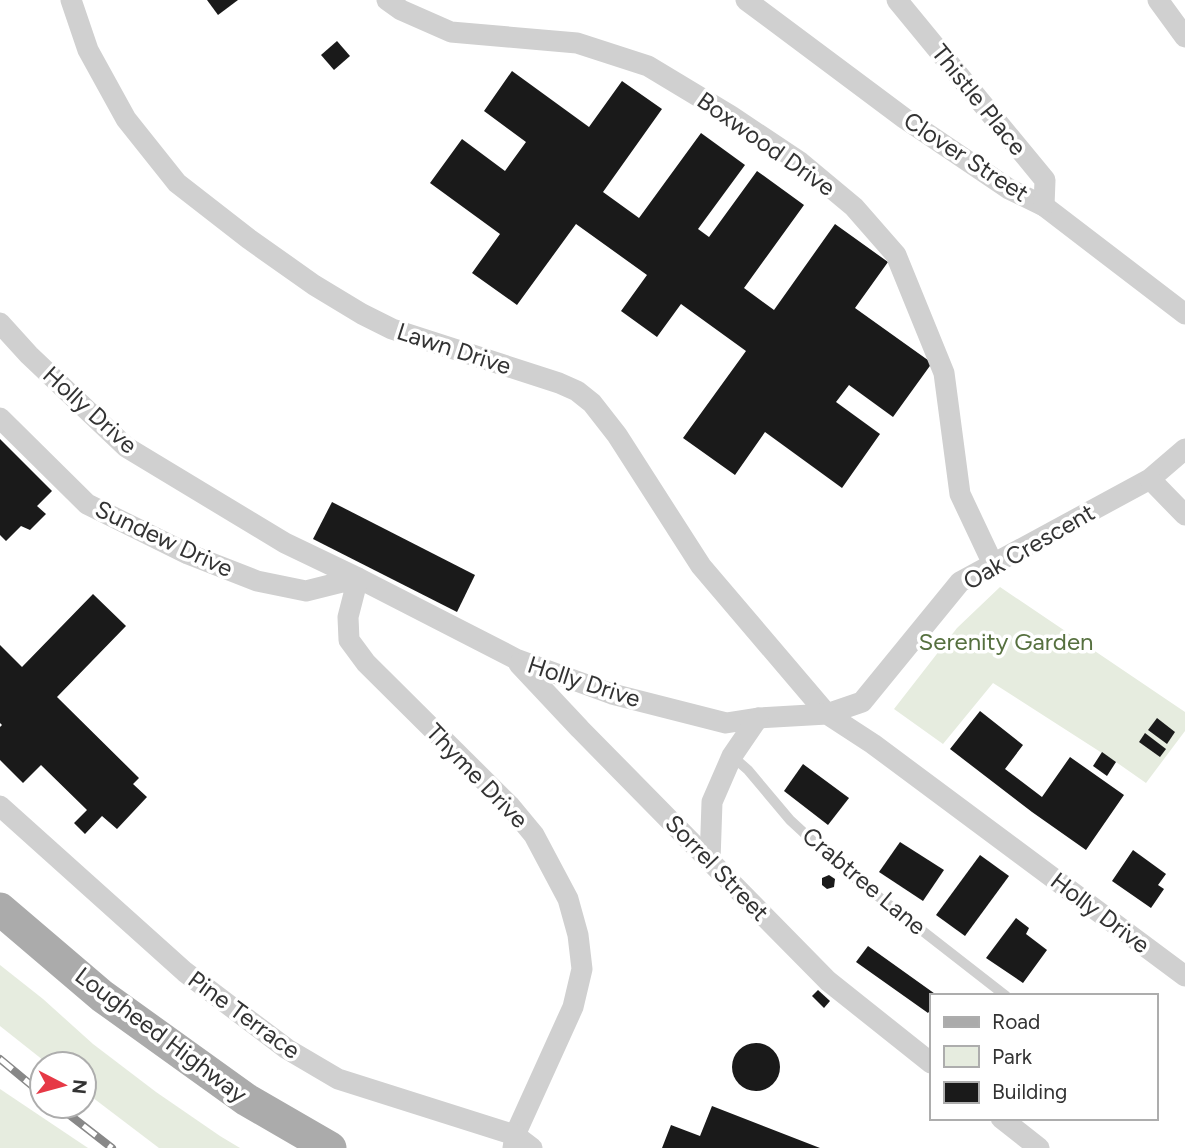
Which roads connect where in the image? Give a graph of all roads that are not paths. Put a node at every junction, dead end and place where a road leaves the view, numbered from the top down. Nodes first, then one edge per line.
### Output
1 (71, 0) edge
2 (387, 0) edge
3 (746, 0) edge
4 (897, 0) edge
5 (1158, 0) edge
6 (1185, 37) edge
7 (1044, 206) junction
8 (1185, 314) edge
9 (0, 323) edge
10 (0, 418) edge
11 (1185, 449) edge
12 (1150, 479) junction
13 (1185, 515) edge
14 (993, 564) junction
15 (358, 578) junction
16 (516, 660) junction
17 (827, 714) junction
18 (758, 718) junction
19 (732, 756) junction
20 (0, 806) edge
21 (710, 861) junction
22 (0, 909) edge
23 (1180, 964) edge
24 (1003, 994) edge
25 (930, 1062) edge
26 (1004, 1120) edge
27 (514, 1141) edge
28 (330, 1148) edge
29 (532, 1148) edge
30 (1039, 1148) edge

1 - 17 street, Lawn Drive
2 - 14 street, Boxwood Drive
3 - 7 street, Clover Street
4 - 7 street, Thistle Place
5 - 6 street
7 - 8 street, Clover Street
9 - 15 street, Holly Drive
10 - 15 street, Sundew Drive
11 - 12 street, Oak Crescent
12 - 13 street
12 - 14 street, Oak Crescent
14 - 17 street, Oak Crescent
15 - 16 street, Holly Drive
15 - 27 street, Thyme Drive
16 - 18 street, Holly Drive
16 - 21 street, Sorrel Street
17 - 18 street, Holly Drive
17 - 23 street, Holly Drive
18 - 19 street
19 - 21 street
19 - 24 lane, Crabtree Lane
20 - 27 street, Pine Terrace
21 - 25 street, Sorrel Street
22 - 28 main road, Lougheed Highway
26 - 30 street
27 - 29 street, Pine Terrace

